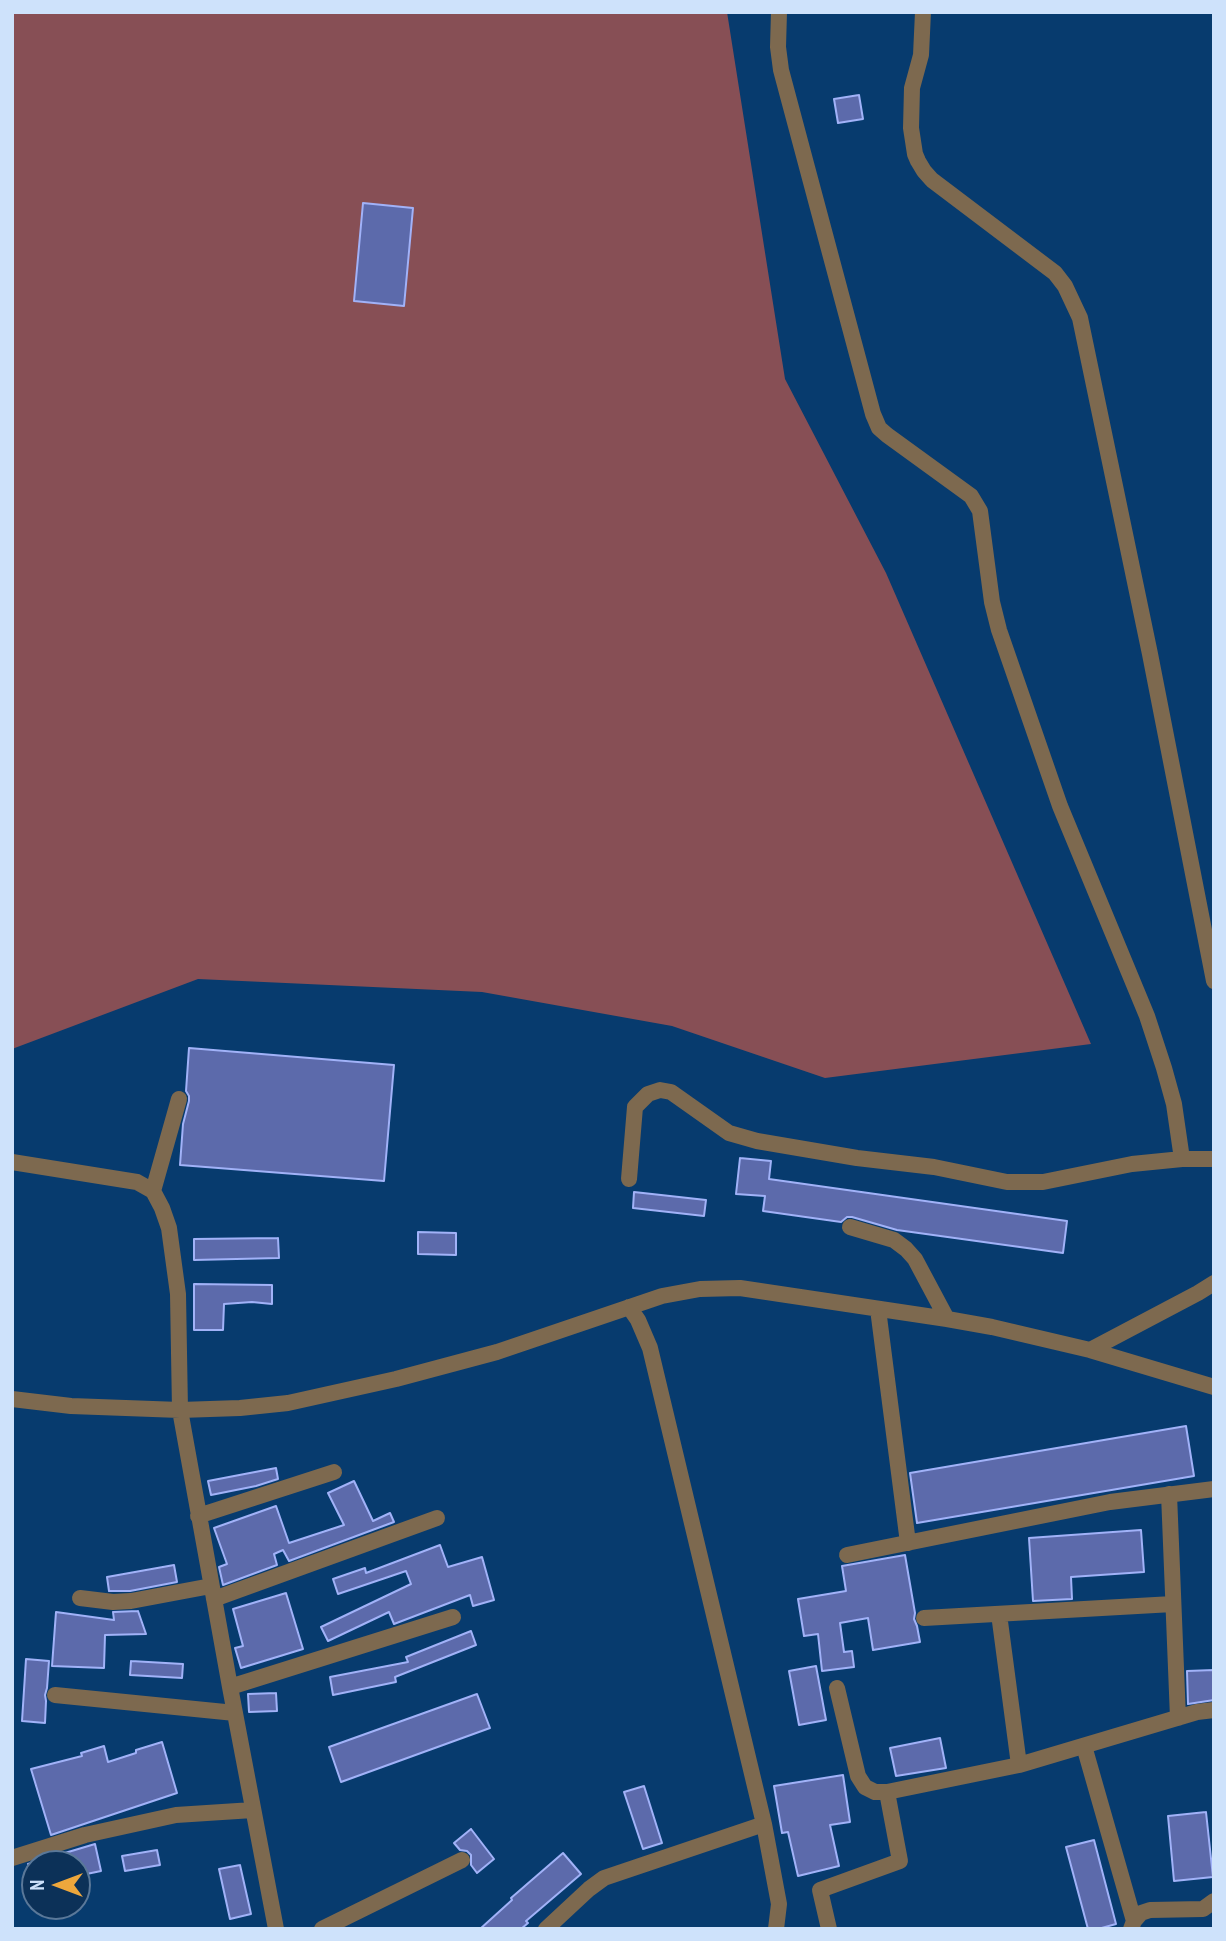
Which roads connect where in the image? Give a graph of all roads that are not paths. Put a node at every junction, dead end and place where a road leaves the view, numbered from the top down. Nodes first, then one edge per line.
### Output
1 (779, 12) edge
2 (923, 12) edge
3 (1214, 981) edge
4 (179, 1100) dead end
5 (1182, 1159) junction
6 (1214, 1160) edge
7 (12, 1161) edge
8 (629, 1179) dead end
9 (153, 1191) junction
10 (850, 1227) dead end
11 (1214, 1283) edge
12 (629, 1307) junction
13 (878, 1309) junction
14 (947, 1319) junction
15 (1090, 1350) junction
16 (1214, 1387) edge
17 (12, 1399) edge
18 (180, 1410) junction
19 (334, 1472) dead end
20 (1214, 1489) edge
21 (1169, 1494) junction
22 (198, 1516) junction
23 (437, 1518) dead end
24 (908, 1543) junction
25 (847, 1555) dead end
26 (212, 1592) junction
27 (80, 1598) dead end
28 (1173, 1604) junction
29 (999, 1614) junction
30 (453, 1616) dead end
31 (924, 1618) dead end
32 (230, 1687) junction
33 (837, 1688) dead end
34 (55, 1695) dead end
35 (1214, 1710) edge
36 (235, 1713) junction
37 (1178, 1718) junction
38 (1084, 1746) junction
39 (1019, 1765) junction
40 (887, 1792) junction
41 (253, 1810) junction
42 (764, 1824) junction
43 (12, 1858) edge
44 (462, 1860) dead end
45 (1214, 1901) edge
46 (1132, 1925) edge
47 (276, 1929) edge
48 (322, 1929) edge
49 (546, 1929) edge
50 (776, 1929) edge
51 (829, 1929) edge

1 - 5 lane
2 - 3 lane
4 - 9 lane
5 - 6 lane
5 - 8 lane
7 - 9 lane
9 - 18 lane
10 - 14 lane
11 - 15 lane
12 - 13 lane
12 - 18 lane
12 - 42 lane
13 - 14 lane
13 - 24 lane
14 - 15 lane
15 - 16 lane
17 - 18 lane
18 - 22 lane
19 - 22 lane
20 - 21 lane
21 - 24 lane
21 - 28 lane
22 - 26 lane
23 - 26 lane
24 - 25 lane
26 - 27 lane
26 - 32 lane
28 - 29 lane
28 - 37 lane
29 - 31 lane
29 - 39 lane
30 - 32 lane
32 - 36 lane
33 - 40 lane
34 - 36 lane
35 - 37 lane
36 - 41 lane
37 - 38 lane
38 - 39 lane
38 - 46 lane
39 - 40 lane
40 - 51 lane
41 - 43 lane
41 - 47 lane
42 - 49 lane
42 - 50 lane
44 - 48 lane
45 - 46 lane

